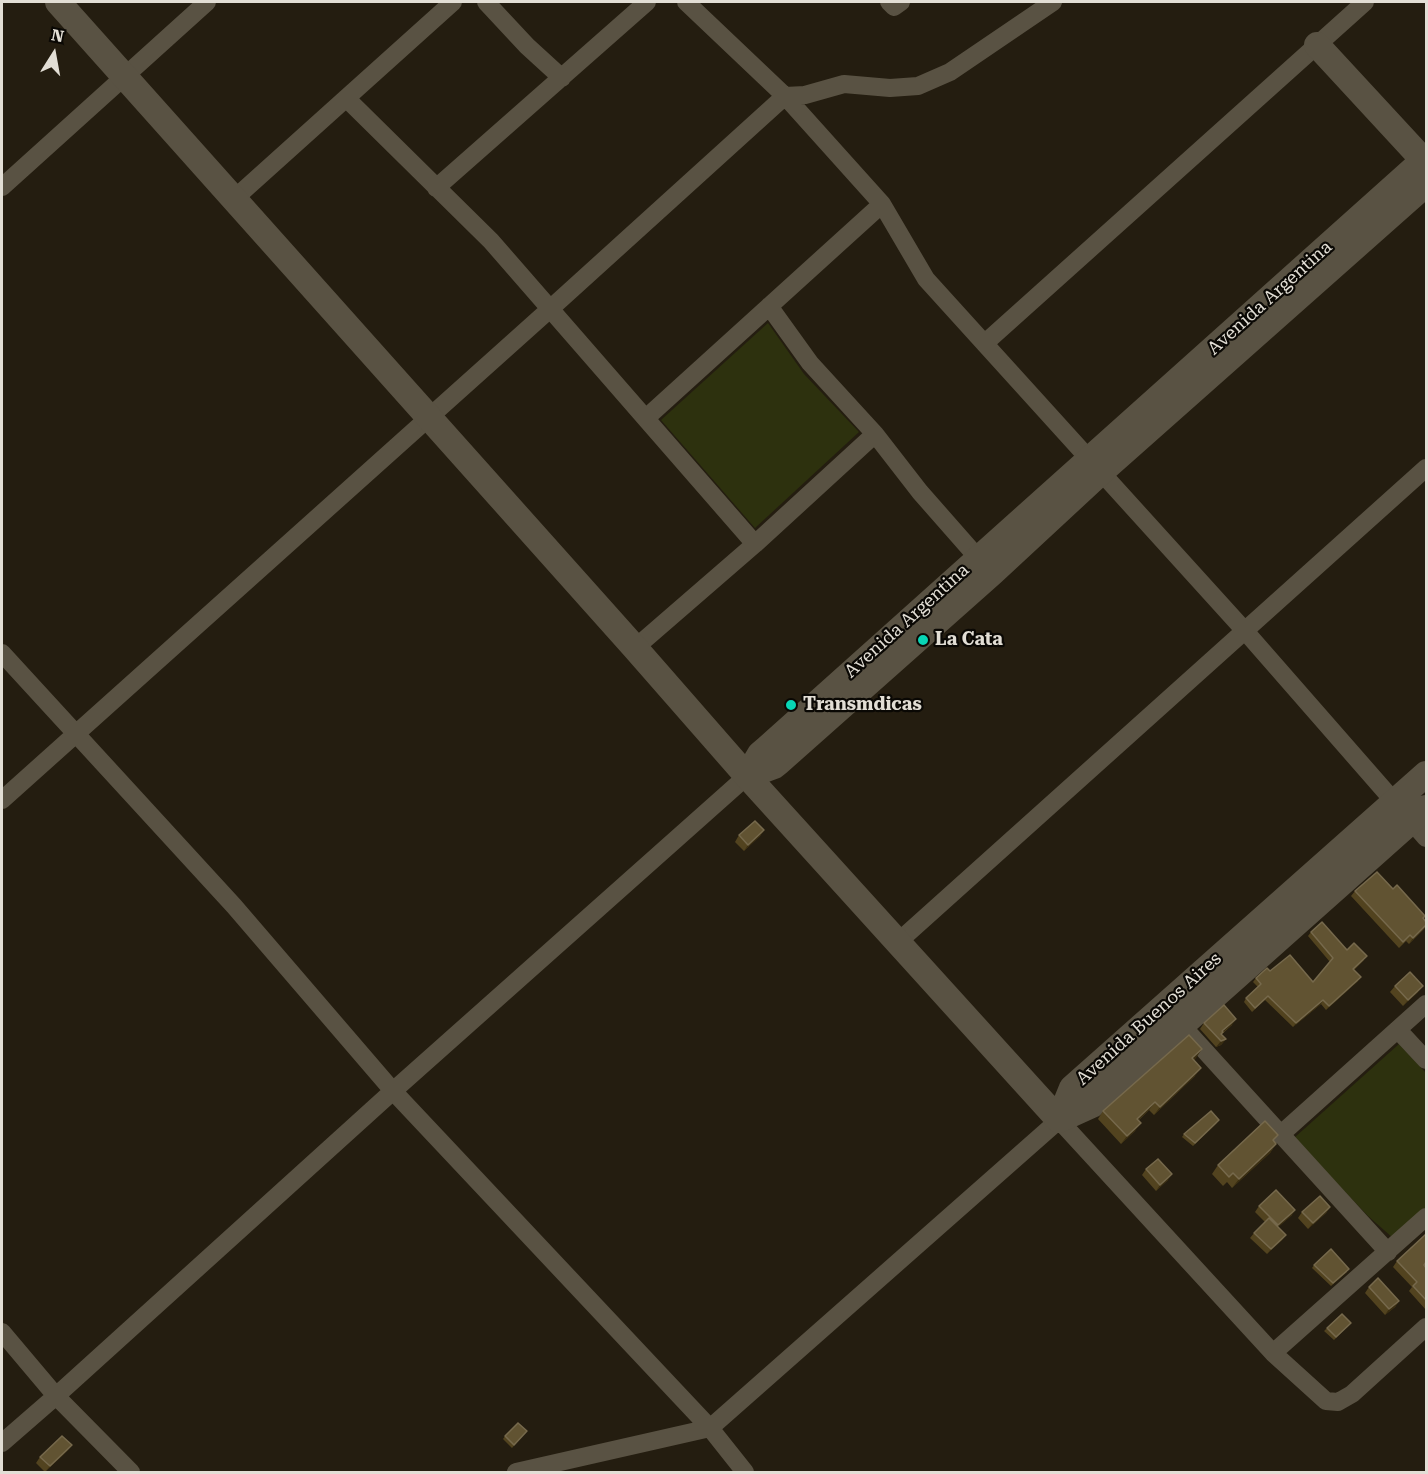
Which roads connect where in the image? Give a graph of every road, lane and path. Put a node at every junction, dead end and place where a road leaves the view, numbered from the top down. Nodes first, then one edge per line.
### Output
1 (58, 2) edge
2 (207, 2) edge
3 (453, 2) edge
4 (486, 2) edge
5 (647, 2) edge
6 (686, 2) edge
7 (889, 2) edge
8 (901, 2) edge
9 (1053, 2) edge
10 (1365, 2) edge
11 (1317, 45) junction
12 (124, 76) junction
13 (562, 78) junction
14 (785, 96) junction
15 (346, 98) junction
16 (1426, 166) edge
17 (2, 187) edge
18 (436, 188) junction
19 (234, 199) junction
20 (882, 204) junction
21 (769, 306) junction
22 (550, 309) junction
23 (985, 343) junction
24 (429, 417) junction
25 (646, 418) junction
26 (875, 434) junction
27 (1095, 465) junction
28 (1426, 468) edge
29 (755, 544) junction
30 (978, 558) junction
31 (1245, 631) junction
32 (635, 648) junction
33 (2, 653) edge
34 (75, 733) junction
35 (1426, 774) edge
36 (747, 776) junction
37 (2, 800) edge
38 (1395, 801) junction
39 (1422, 822) edge
40 (898, 942) junction
41 (1426, 1004) edge
42 (1164, 1005) junction
43 (1182, 1025) junction
44 (1398, 1030) junction
45 (1426, 1060) edge
46 (393, 1091) junction
47 (1059, 1120) junction
48 (1280, 1135) junction
49 (1426, 1217) edge
50 (1388, 1252) junction
51 (1426, 1326) edge
52 (2, 1332) edge
53 (1273, 1353) junction
54 (56, 1396) junction
55 (710, 1428) junction
56 (2, 1443) edge
57 (131, 1473) edge
58 (516, 1473) edge
59 (745, 1473) edge

1 - 12 street
2 - 12 street
3 - 15 street
4 - 13 street
5 - 13 street
6 - 14 street
7 - 8 street
9 - 14 street
10 - 11 street
11 - 16 street
11 - 23 street
12 - 17 street
12 - 19 street
13 - 18 street
14 - 20 street
14 - 22 street
15 - 18 street
15 - 19 street
16 - 27 street, Avenida Argentina
18 - 22 street
19 - 24 street
20 - 21 street
20 - 23 street
21 - 25 street
21 - 26 street
22 - 24 street
22 - 25 street
23 - 27 street
24 - 32 street
24 - 34 street
25 - 29 street
26 - 29 street
26 - 30 street
27 - 30 street, Avenida Argentina
27 - 31 street
27 - 36 street, Avenida Argentina
28 - 31 street
29 - 32 street
30 - 36 street, Avenida Argentina
31 - 38 street
31 - 40 street
32 - 36 street
33 - 34 street
34 - 37 street
34 - 46 street
35 - 38 street, Avenida Buenos Aires
36 - 40 street
36 - 46 street
38 - 39 street
38 - 42 street, Avenida Buenos Aires
39 - 43 street, Avenida Buenos Aires
40 - 47 street
41 - 44 street
42 - 43 street
42 - 47 street, Avenida Buenos Aires
43 - 47 street, Avenida Buenos Aires
43 - 48 street
44 - 45 street
44 - 48 street
46 - 54 street
46 - 55 street
47 - 53 street
47 - 55 street
48 - 50 street
49 - 50 street
50 - 53 street
51 - 53 street
52 - 54 street
54 - 56 street
54 - 57 street
55 - 58 street
55 - 59 street

